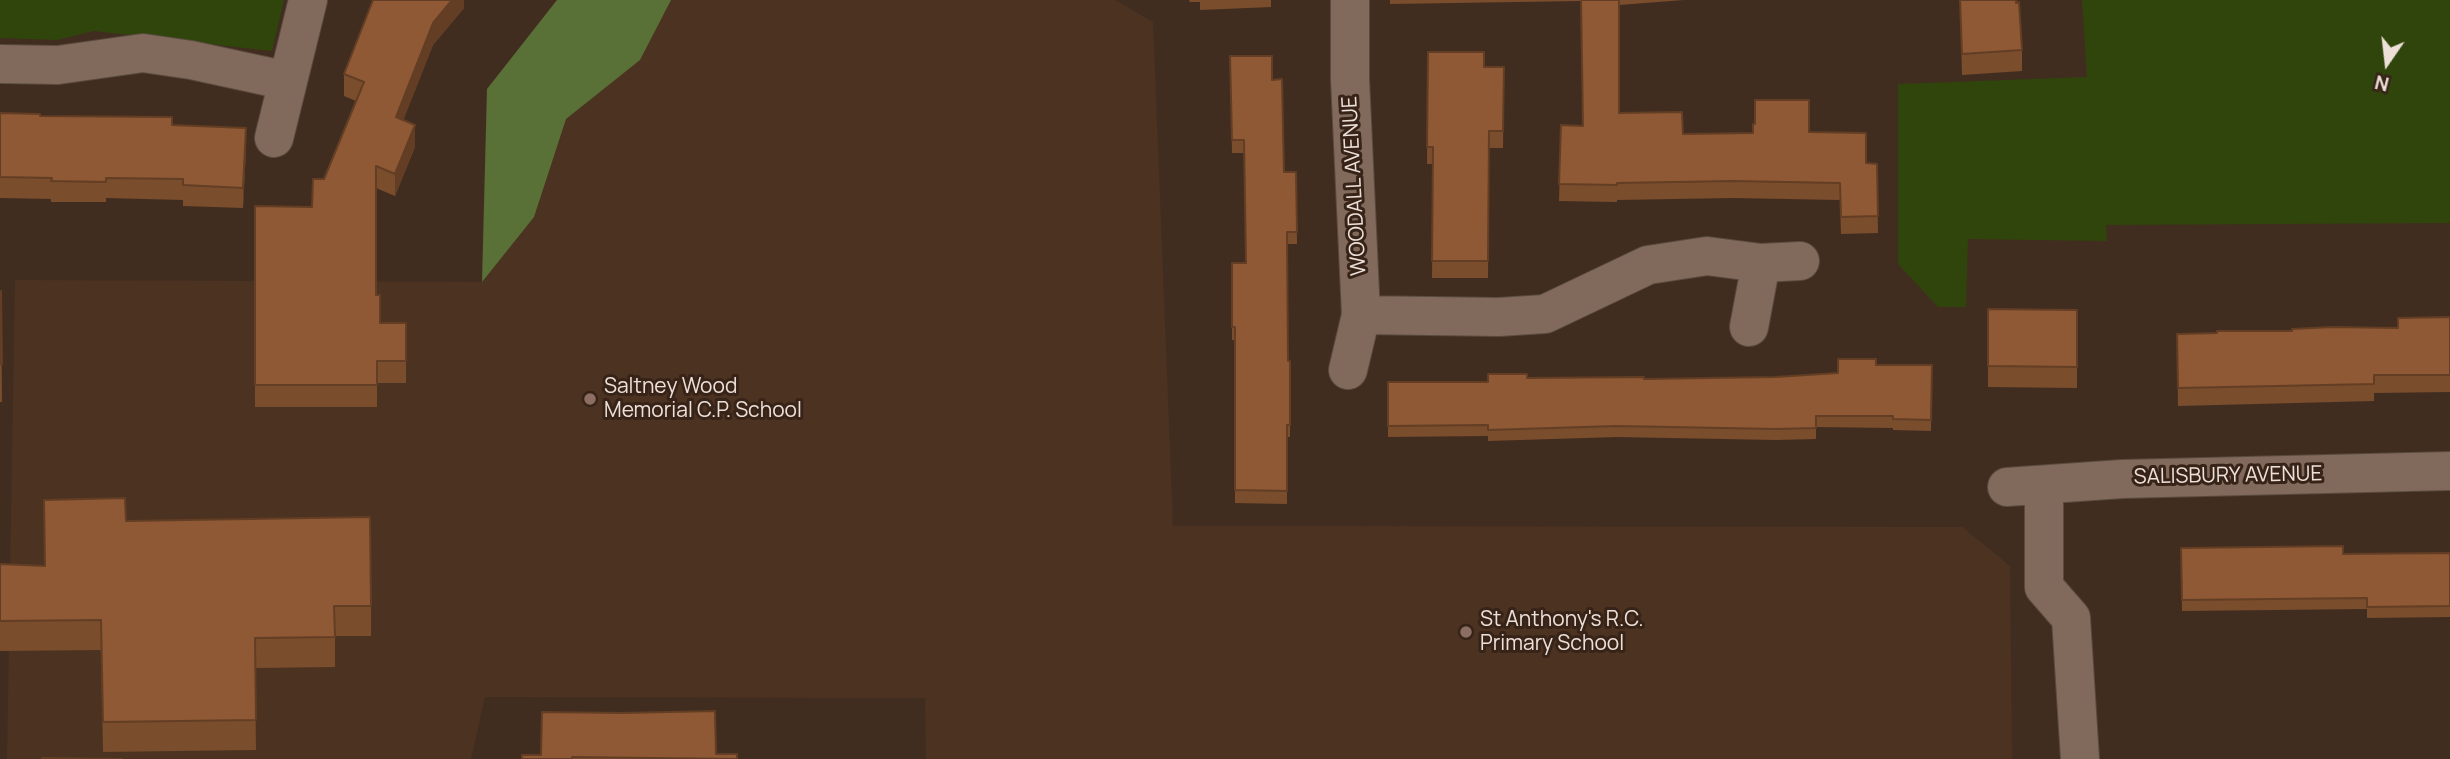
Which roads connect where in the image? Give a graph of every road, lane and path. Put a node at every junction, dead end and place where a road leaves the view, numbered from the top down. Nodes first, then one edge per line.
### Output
1 (308, 0) edge
2 (1350, 0) edge
3 (0, 64) edge
4 (288, 80) junction
5 (274, 138) dead end
6 (1800, 261) dead end
7 (1761, 263) junction
8 (1361, 314) junction
9 (1749, 327) dead end
10 (1348, 370) dead end
11 (2450, 471) edge
12 (2080, 759) edge

1 - 4 street
2 - 8 street, WOODALL AVENUE
3 - 4 street
4 - 5 street
6 - 7 street
7 - 8 street
7 - 9 street
8 - 10 street, WOODALL AVENUE
11 - 12 street, SALISBURY AVENUE

